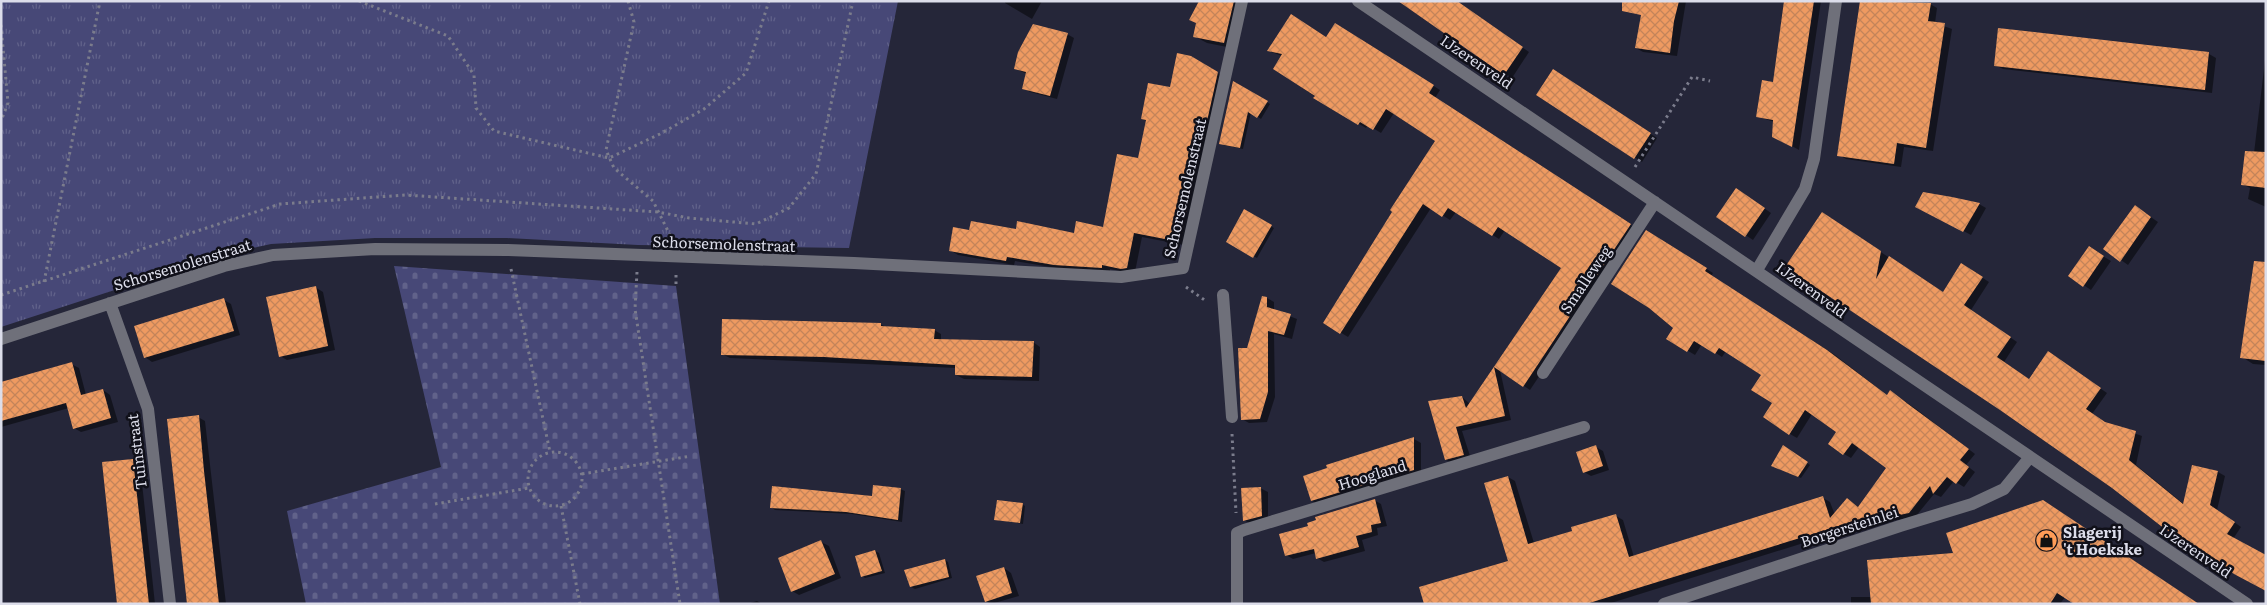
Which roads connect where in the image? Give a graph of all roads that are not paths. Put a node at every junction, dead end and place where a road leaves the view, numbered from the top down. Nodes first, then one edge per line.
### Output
1 (1242, 1) edge
2 (1358, 1) edge
3 (1836, 1) edge
4 (1656, 202) junction
5 (1757, 270) junction
6 (1223, 295) dead end
7 (110, 303) junction
8 (1, 339) edge
9 (1542, 373) dead end
10 (1232, 417) road end
11 (1584, 427) dead end
12 (2030, 457) junction
13 (170, 604) edge
14 (1237, 604) edge
15 (1664, 604) edge
16 (2247, 604) edge

1 - 7 street, Schorsemolenstraat
2 - 4 street, IJzerenveld
3 - 5 street
4 - 5 street, IJzerenveld
4 - 9 street, Smalleweg
5 - 12 street, IJzerenveld
6 - 10 street
7 - 8 street, Schorsemolenstraat
7 - 13 street, Tuinstraat
11 - 14 street, Hoogland
12 - 15 street, Borgersteinlei
12 - 16 street, IJzerenveld

